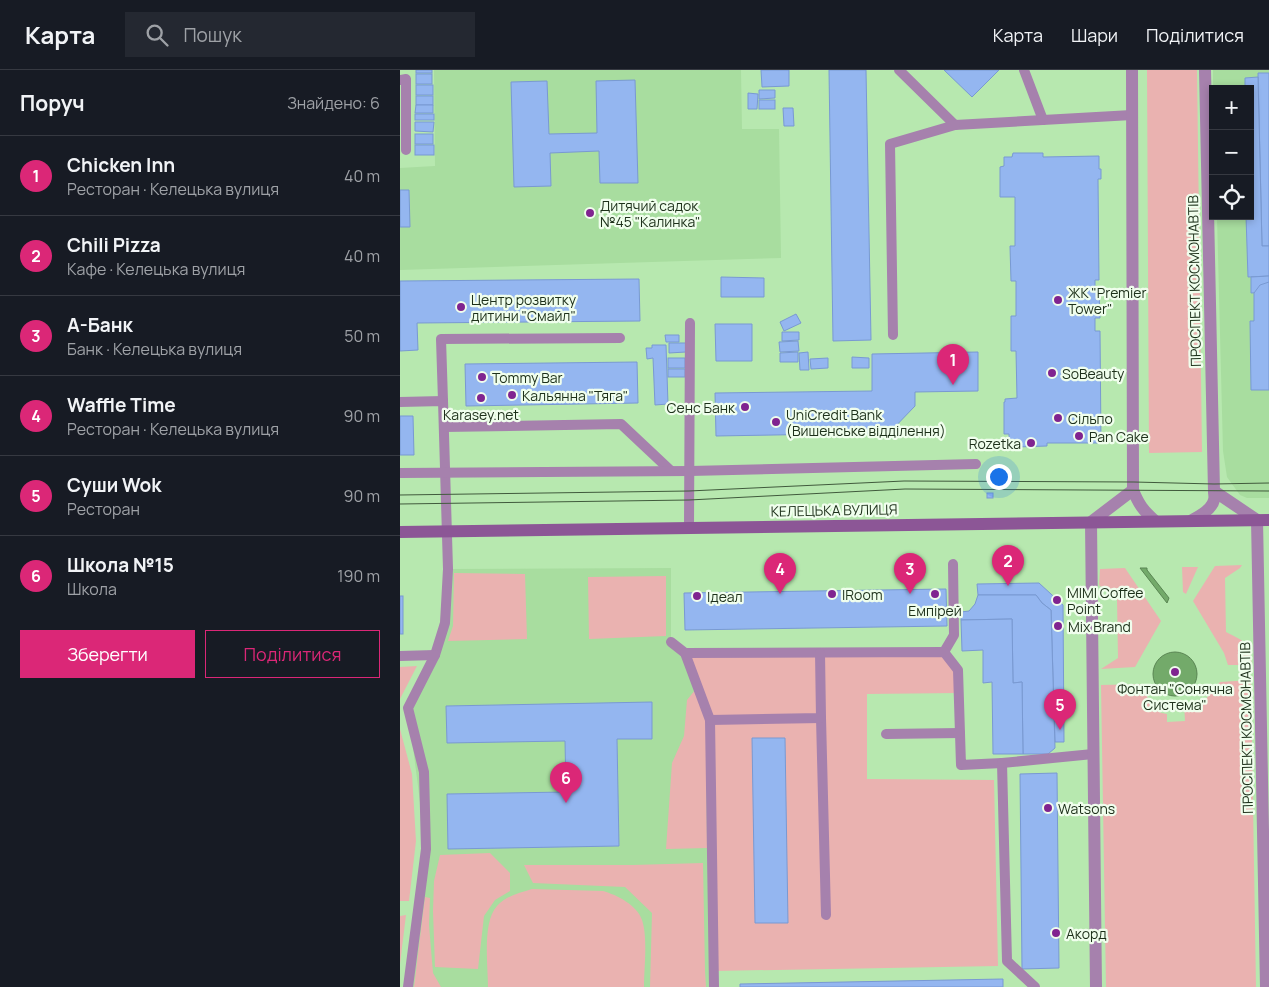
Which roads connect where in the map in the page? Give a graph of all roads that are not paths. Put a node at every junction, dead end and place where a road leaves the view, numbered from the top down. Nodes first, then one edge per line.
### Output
1 (899, 70) edge
2 (1024, 70) edge
3 (1132, 70) edge
4 (1205, 70) edge
5 (400, 80) edge
6 (1132, 115) junction
7 (1044, 120) junction
8 (955, 125) junction
9 (406, 150) dead end
10 (690, 323) dead end
11 (893, 335) dead end
12 (620, 338) dead end
13 (443, 401) junction
14 (400, 402) edge
15 (444, 427) junction
16 (976, 464) dead end
17 (671, 471) junction
18 (690, 471) junction
19 (446, 472) junction
20 (400, 473) edge
21 (1133, 490) junction
22 (1214, 491) junction
23 (1192, 520) junction
24 (1263, 520) edge
25 (1155, 521) junction
26 (1091, 522) junction
27 (690, 527) junction
28 (447, 531) junction
29 (400, 532) edge
30 (953, 564) dead end
31 (671, 642) dead end
32 (944, 652) junction
33 (685, 653) junction
34 (820, 653) junction
35 (435, 655) junction
36 (400, 656) edge
37 (821, 718) junction
38 (710, 720) junction
39 (960, 733) junction
40 (886, 734) dead end
41 (1093, 754) junction
42 (1002, 763) junction
43 (1266, 880) edge
44 (826, 915) dead end
45 (400, 980) edge
46 (408, 987) edge
47 (714, 987) edge
48 (1035, 987) edge
49 (1096, 987) edge
50 (1266, 987) edge

1 - 8 lane
2 - 7 lane
3 - 6 street
4 - 22 street, ПРОСПЕКТ КОСМОНАВТІВ
5 - 9 lane
6 - 7 lane
6 - 21 street
7 - 8 lane
8 - 11 lane
10 - 18 lane
12 - 13 lane
13 - 14 lane
13 - 15 lane
15 - 17 lane
15 - 19 lane
16 - 18 lane
17 - 18 lane
17 - 19 lane
18 - 27 lane
19 - 20 lane
19 - 28 lane
21 - 25 street
21 - 26 street
22 - 23 street, ПРОСПЕКТ КОСМОНАВТІВ
22 - 24 street
23 - 24 main road, КЕЛЕЦЬКА ВУЛИЦЯ
23 - 25 main road, КЕЛЕЦЬКА ВУЛИЦЯ
24 - 43 street, ПРОСПЕКТ КОСМОНАВТІВ
25 - 26 main road, КЕЛЕЦЬКА ВУЛИЦЯ
26 - 27 main road, КЕЛЕЦЬКА ВУЛИЦЯ
26 - 41 street
27 - 28 main road, КЕЛЕЦЬКА ВУЛИЦЯ
28 - 29 main road, КЕЛЕЦЬКА ВУЛИЦЯ
28 - 35 lane
30 - 32 lane
31 - 33 lane
32 - 34 lane
32 - 39 lane
33 - 34 lane
33 - 38 lane
34 - 37 lane
35 - 36 lane
35 - 46 lane
37 - 38 lane
37 - 44 lane
38 - 47 lane
39 - 40 lane
39 - 42 lane
41 - 42 lane
41 - 49 street
42 - 48 lane
43 - 50 street, ПРОСПЕКТ КОСМОНАВТІВ
45 - 46 lane

